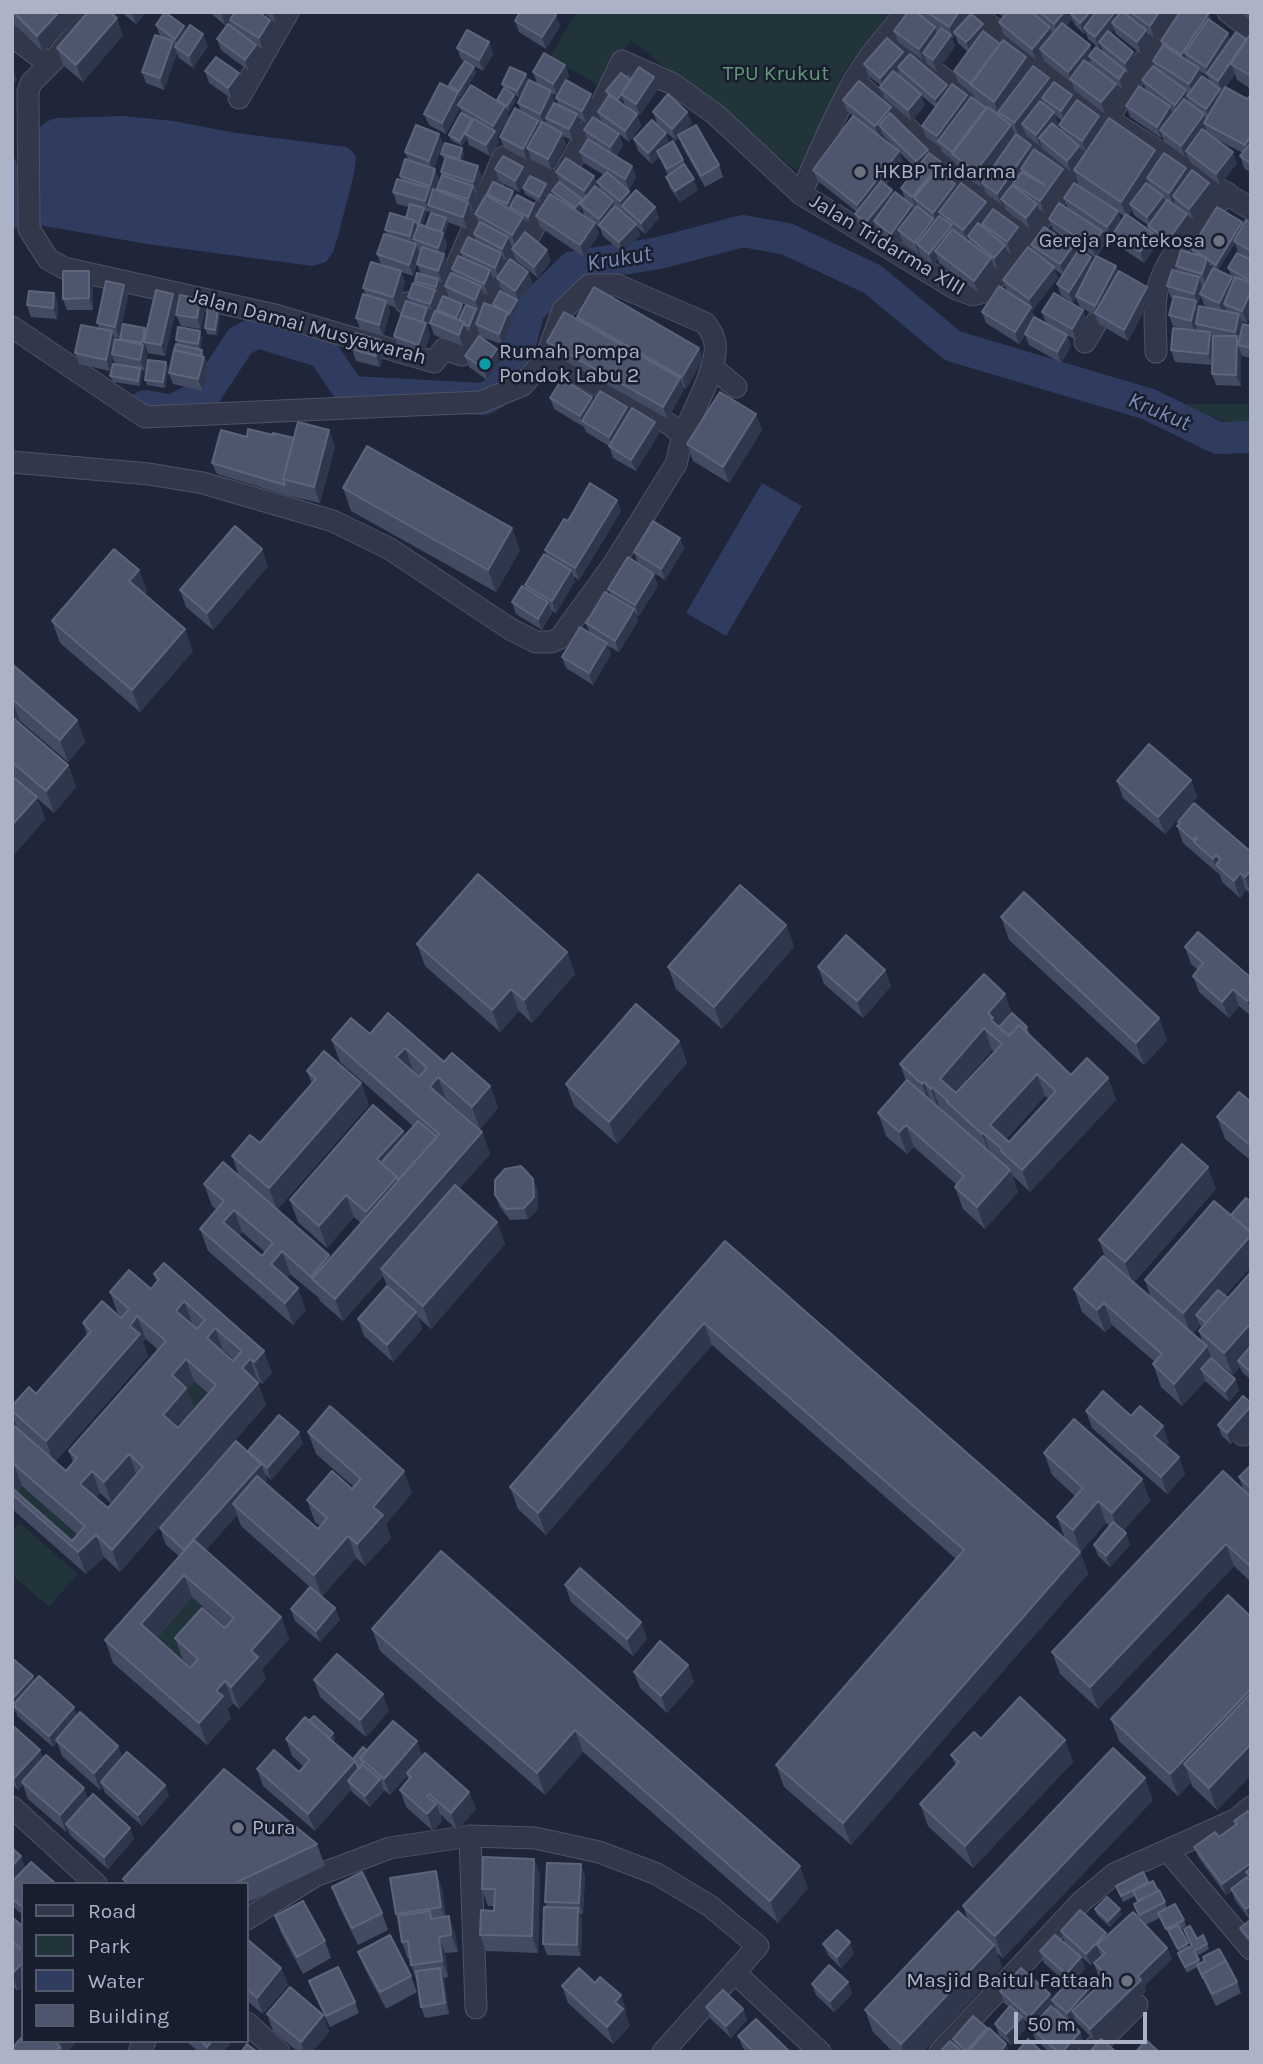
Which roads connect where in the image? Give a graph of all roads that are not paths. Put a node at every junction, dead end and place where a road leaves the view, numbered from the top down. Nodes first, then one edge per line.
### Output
1 (94, 12) edge
2 (288, 12) edge
3 (906, 12) edge
4 (972, 12) edge
5 (1174, 12) edge
6 (1228, 12) edge
7 (1251, 30) edge
8 (887, 35) junction
9 (12, 36) edge
10 (49, 65) junction
11 (854, 80) junction
12 (239, 98) dead end
13 (1109, 120) junction
14 (1071, 177) junction
15 (557, 183) junction
16 (1227, 193) junction
17 (802, 194) junction
18 (1251, 209) edge
19 (1039, 233) junction
20 (1157, 292) junction
21 (406, 303) edge
22 (12, 327) edge
23 (1085, 342) dead end
24 (1156, 352) dead end
25 (546, 357) junction
26 (712, 366) junction
27 (736, 387) dead end
28 (683, 435) junction
29 (12, 463) edge
30 (12, 1807) edge
31 (1251, 1807) edge
32 (470, 1836) junction
33 (1176, 1847) junction
34 (94, 1882) edge
35 (248, 1918) edge
36 (1244, 1926) edge
37 (1251, 1949) edge
38 (734, 1972) junction
39 (1137, 2005) dead end
40 (476, 2008) dead end
41 (248, 2024) edge
42 (279, 2052) edge
43 (663, 2052) edge
44 (820, 2052) edge
45 (940, 2052) edge
46 (1090, 2052) edge

1 - 10 street
2 - 12 street
3 - 8 street
4 - 13 street
5 - 13 street
6 - 7 street
8 - 11 street
8 - 14 street
9 - 10 street
10 - 15 street, Jalan Damai Musyawarah
11 - 17 street
11 - 19 street
13 - 14 street
13 - 16 street
14 - 19 street
15 - 17 street, Jalan Damai Musyawarah
15 - 21 street
16 - 18 street
16 - 20 street
17 - 19 street, Jalan Tridarma XIII
20 - 23 street
20 - 24 street
22 - 25 street
25 - 26 street
25 - 28 street
26 - 27 street
26 - 28 street
28 - 29 street
30 - 34 street
31 - 33 street
32 - 35 street
32 - 38 street
32 - 40 street
33 - 36 street
33 - 45 street
36 - 37 street
38 - 43 street
38 - 44 street
39 - 46 street
41 - 42 street

